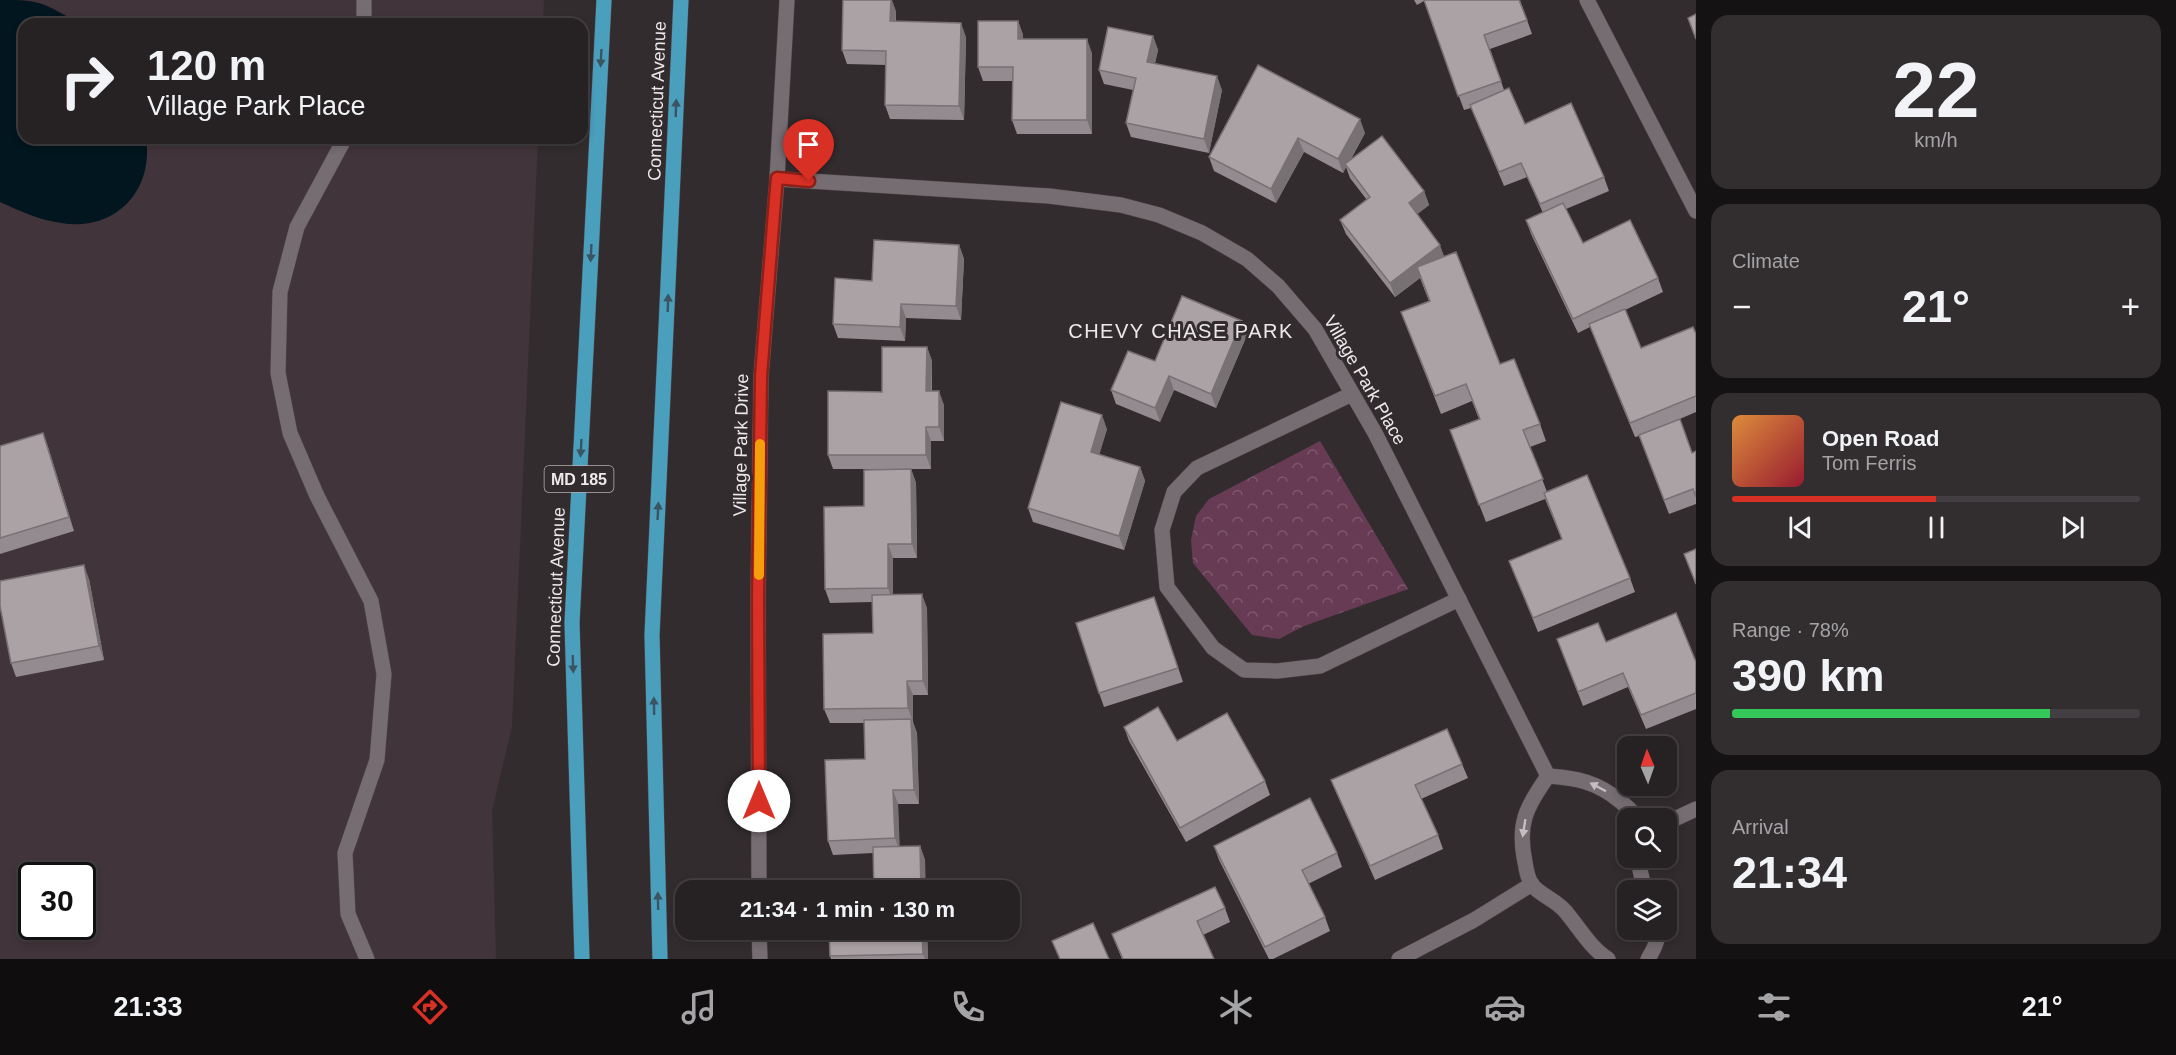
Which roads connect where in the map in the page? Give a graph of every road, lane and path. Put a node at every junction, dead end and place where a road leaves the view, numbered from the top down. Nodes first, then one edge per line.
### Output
1 (364, 0) edge
2 (604, 0) edge
3 (681, 0) edge
4 (787, 0) edge
5 (1587, 0) edge
6 (364, 18) edge
7 (342, 144) edge
8 (777, 178) junction
9 (1696, 211) edge
10 (1353, 394) junction
11 (1459, 599) junction
12 (1548, 776) junction
13 (1628, 808) edge
14 (1696, 809) edge
15 (1677, 818) edge
16 (759, 880) edge
17 (1532, 884) junction
18 (759, 940) edge
19 (1657, 940) edge
20 (367, 959) edge
21 (582, 959) edge
22 (660, 959) edge
23 (760, 959) edge
24 (1400, 959) edge
25 (1608, 959) edge
26 (1648, 959) edge

1 - 6 street
2 -> 21 main road, Connecticut Avenue / MD 185
22 -> 3 main road, Connecticut Avenue
4 - 8 street, Village Park Drive
5 - 9 street
7 - 20 street
8 - 10 street, Village Park Place
8 - 16 street, Village Park Drive
10 - 11 street, Village Park Place
10 - 11 street
11 - 12 street, Village Park Place
13 -> 12 street
12 -> 17 street
14 - 15 street
17 - 24 street
17 - 25 street
18 - 23 street
19 - 26 street

